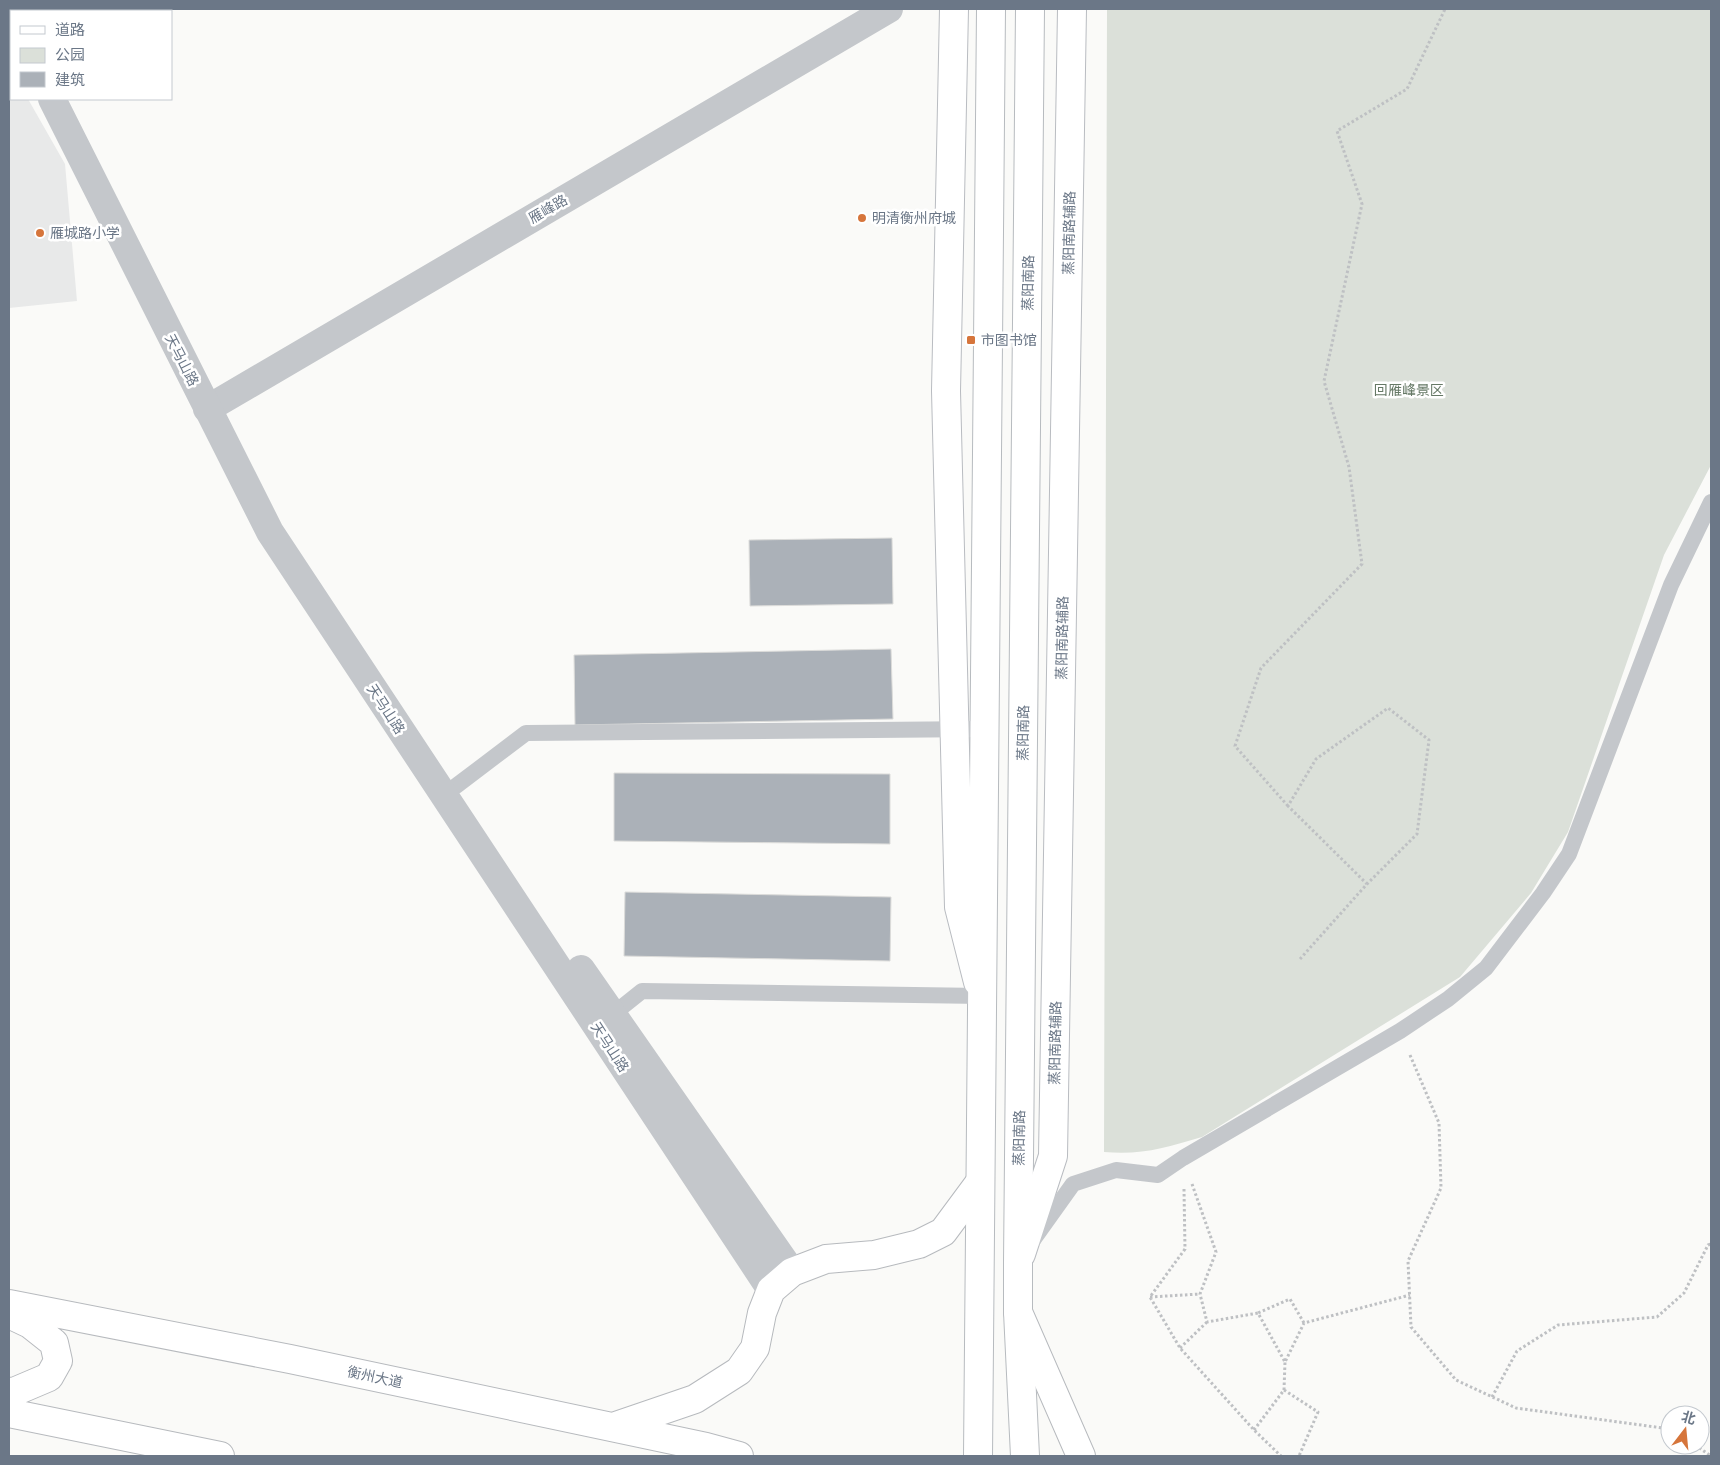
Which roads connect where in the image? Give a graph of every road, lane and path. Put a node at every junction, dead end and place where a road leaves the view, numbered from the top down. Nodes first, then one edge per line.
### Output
1 (889, 9) edge
2 (954, 9) edge
3 (991, 9) edge
4 (1030, 9) edge
5 (1072, 9) edge
6 (1445, 9) edge
7 (53, 100) edge
8 (67, 100) edge
9 (212, 405) junction
10 (1711, 502) edge
11 (984, 729) junction
12 (954, 730) junction
13 (456, 786) junction
14 (1288, 806) junction
15 (1367, 884) junction
16 (1300, 959) dead end
17 (982, 996) junction
18 (612, 1015) junction
19 (1400, 1031) junction
20 (1183, 1158) junction
21 (980, 1182) junction
22 (1711, 1244) edge
23 (1018, 1262) junction
24 (792, 1272) junction
25 (771, 1290) junction
26 (1200, 1294) junction
27 (1410, 1295) junction
28 (1150, 1297) junction
29 (9, 1304) edge
30 (1018, 1312) junction
31 (1258, 1313) junction
32 (9, 1314) edge
33 (1207, 1322) junction
34 (1304, 1323) junction
35 (1180, 1348) junction
36 (1285, 1362) junction
37 (1284, 1390) junction
38 (9, 1392) edge
39 (1492, 1397) junction
40 (9, 1412) edge
41 (613, 1427) junction
42 (1660, 1428) edge
43 (1254, 1430) junction
44 (220, 1456) edge
45 (739, 1456) edge
46 (978, 1456) edge
47 (1025, 1456) edge
48 (1081, 1456) edge
49 (1280, 1456) edge
50 (1299, 1456) edge

1 - 9 street, 雁峰路
2 - 12 main road
3 - 11 main road
4 - 23 main road, 蒸阳南路
5 - 23 main road, 蒸阳南路辅路
6 - 14 path
7 - 9 street, 天马山路
8 - 9 street, 天马山路
9 - 13 street, 天马山路
9 - 25 street, 天马山路
10 - 19 lane
11 - 12 lane
11 - 17 main road
12 - 13 lane
12 - 17 main road
13 - 18 street, 天马山路
14 - 15 path
14 - 15 path
15 - 16 path
17 - 18 lane
17 - 21 main road
18 - 24 street, 天马山路
19 - 20 lane
19 - 27 path
20 - 23 lane
20 - 26 path
20 - 28 path
21 - 24 main road
21 - 46 main road
22 - 39 path
23 - 30 main road, 蒸阳南路
24 - 25 main road
25 - 41 main road
26 - 28 path
26 - 33 path
27 - 34 path
27 - 39 path
28 - 35 path
29 - 41 main road, 衡州大道
30 - 47 main road, 蒸阳南路
30 - 48 main road
31 - 33 path
31 - 34 path
31 - 36 path
32 - 38 main road
33 - 35 path
34 - 36 path
35 - 43 path
36 - 37 path
37 - 43 path
37 - 50 path
39 - 42 path
40 - 44 main road
41 - 45 main road, 衡州大道
43 - 49 path

